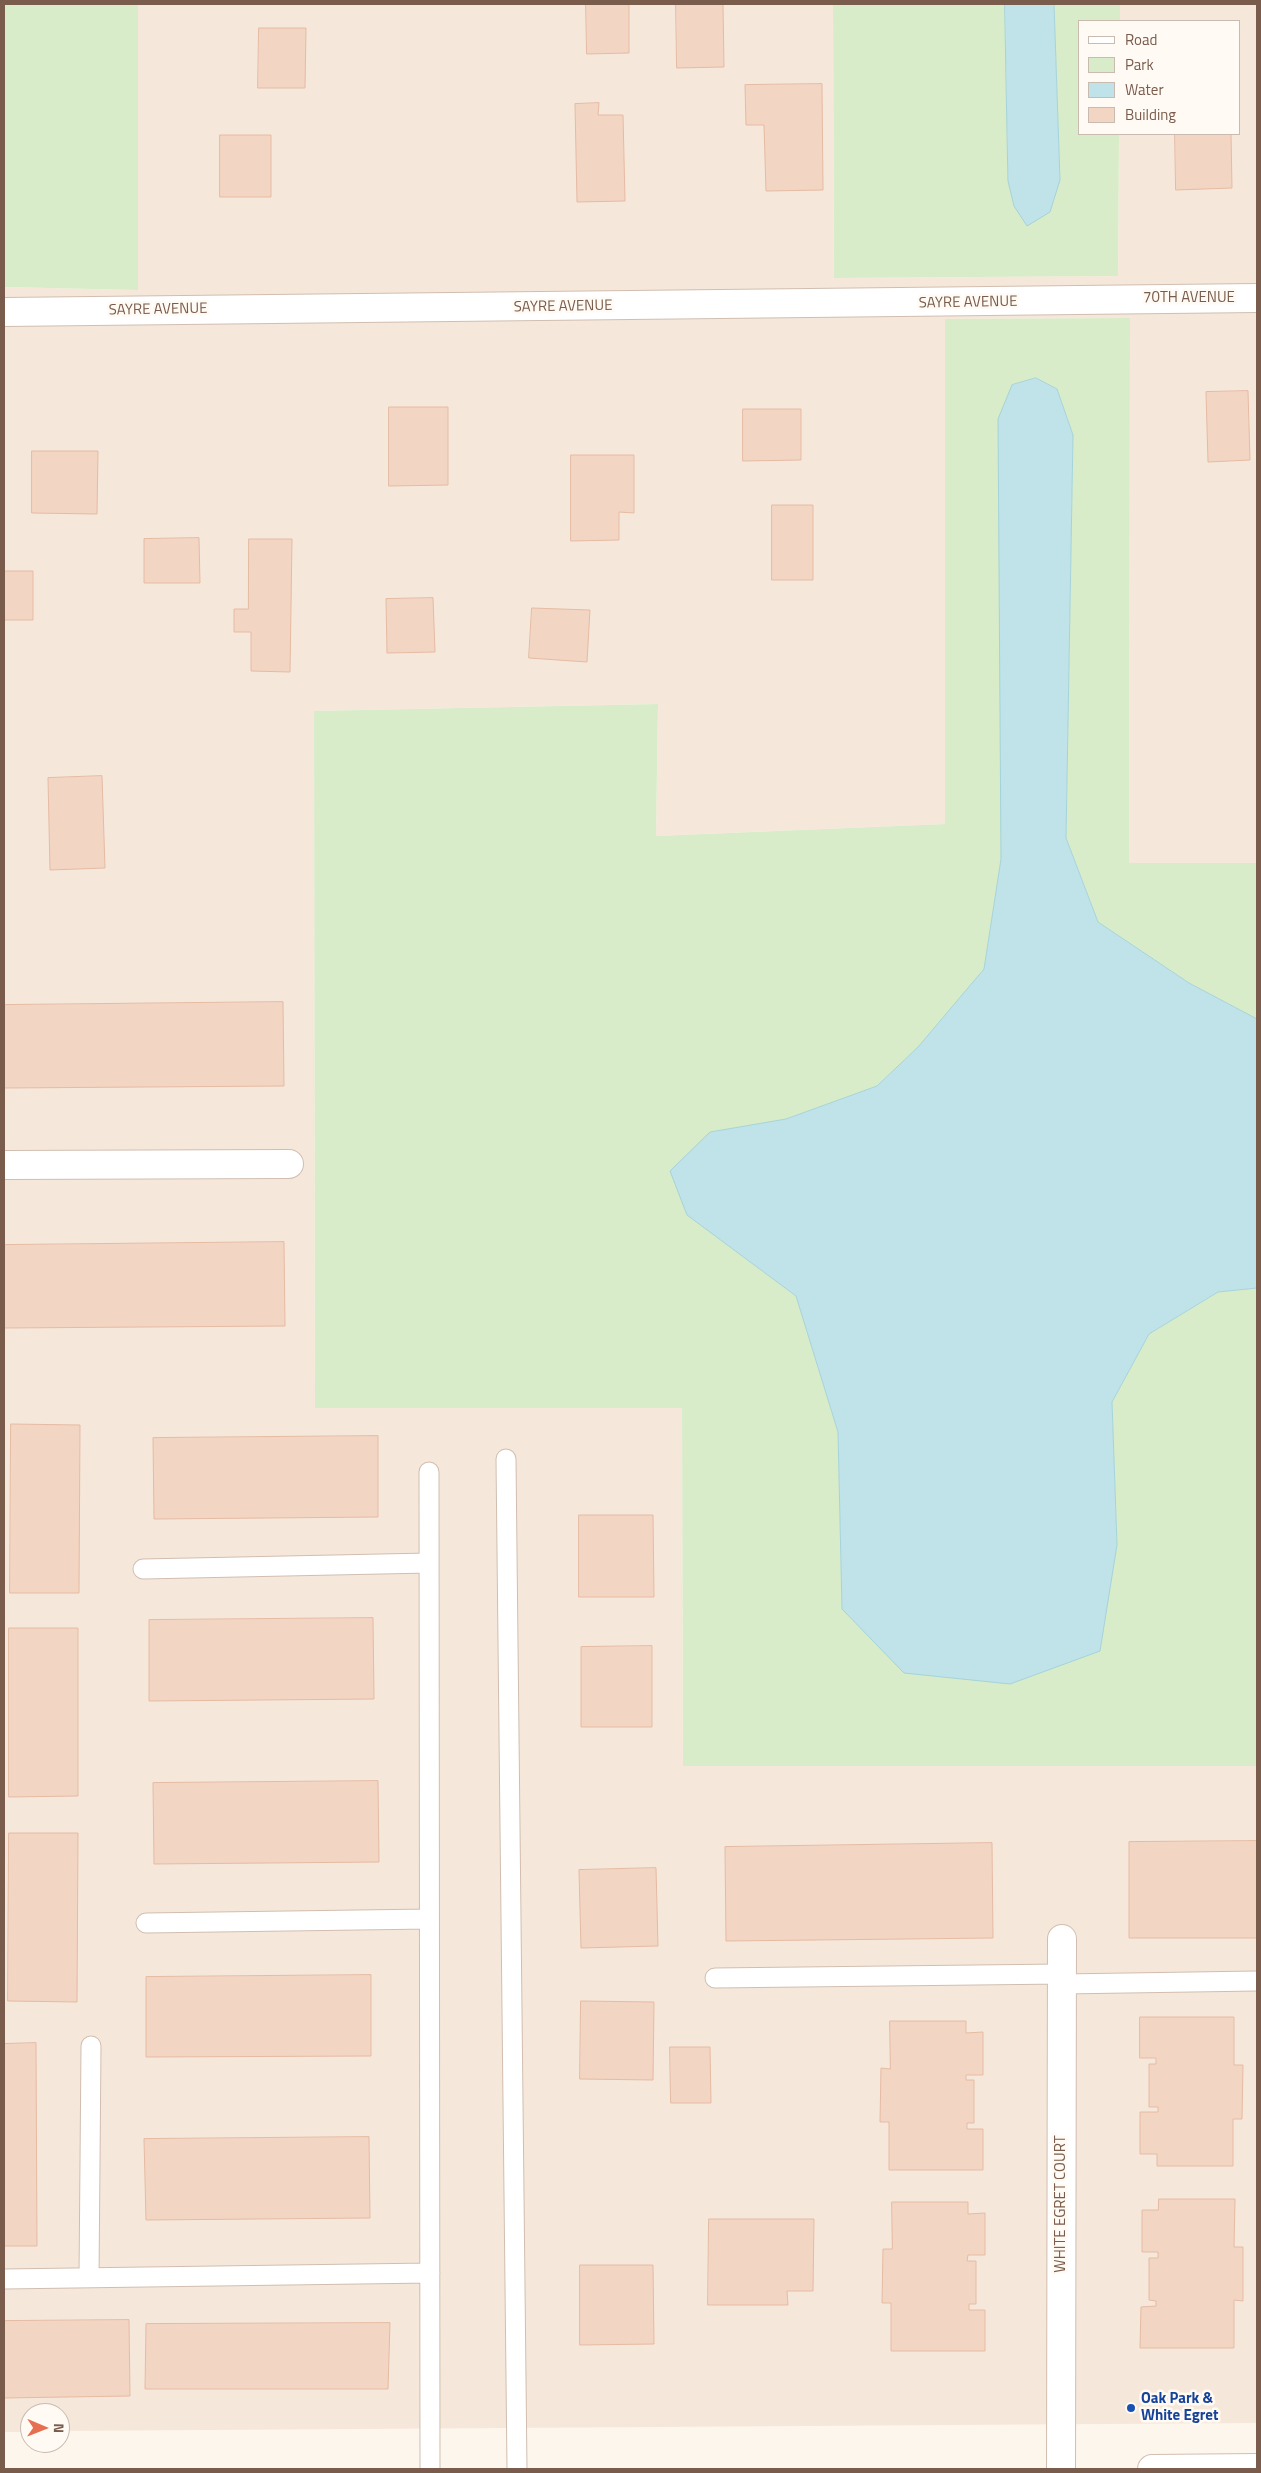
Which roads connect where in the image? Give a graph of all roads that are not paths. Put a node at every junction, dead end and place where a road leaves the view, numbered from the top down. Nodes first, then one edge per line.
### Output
1 (1122, 298) joint
2 (1257, 298) edge
3 (4, 312) edge
4 (289, 1164) dead end
5 (4, 1165) edge
6 (506, 1458) dead end
7 (429, 1472) dead end
8 (429, 1563) junction
9 (143, 1569) dead end
10 (429, 1919) junction
11 (146, 1924) dead end
12 (1062, 1939) dead end
13 (715, 1978) dead end
14 (1062, 1979) junction
15 (1257, 1981) edge
16 (91, 2046) dead end
17 (430, 2273) junction
18 (4, 2278) edge
19 (89, 2278) junction
20 (1257, 2468) edge
21 (430, 2469) edge
22 (517, 2469) edge
23 (1061, 2469) edge
24 (1152, 2469) edge

1 - 2 street, 70TH AVENUE
1 - 3 street, SAYRE AVENUE
4 - 5 street
6 - 22 lane
7 - 8 lane
8 - 9 lane
8 - 10 lane
10 - 11 lane
10 - 17 lane
12 - 14 street, WHITE EGRET COURT
13 - 14 lane
14 - 15 lane
14 - 23 street, WHITE EGRET COURT
16 - 19 lane
17 - 19 lane
17 - 21 lane
18 - 19 lane
20 - 24 street

